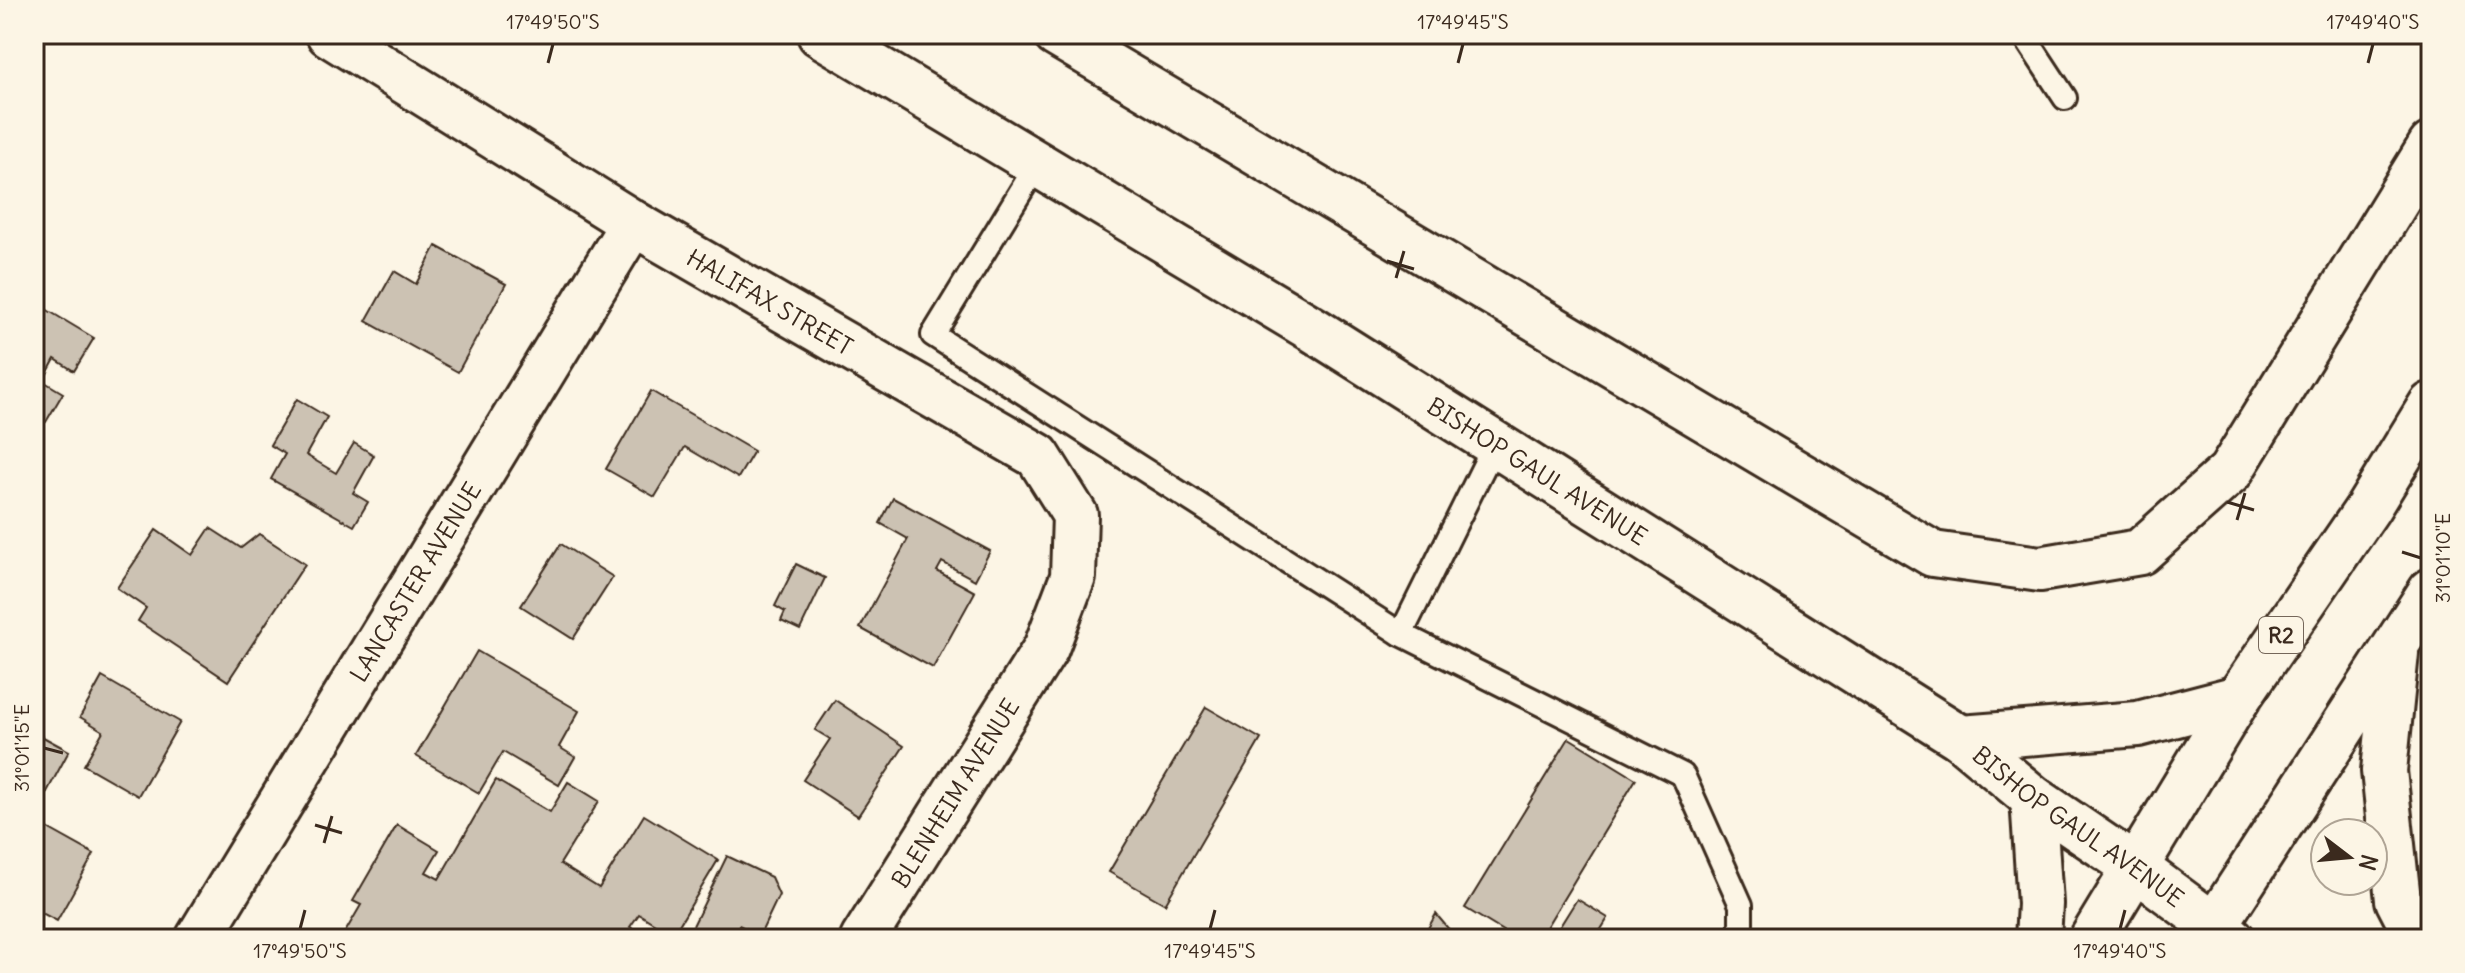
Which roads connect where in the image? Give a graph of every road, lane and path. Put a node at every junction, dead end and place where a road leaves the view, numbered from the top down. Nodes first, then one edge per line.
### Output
1 (329, 34) edge
2 (820, 34) edge
3 (1056, 34) edge
4 (2023, 34) edge
5 (2065, 98) dead end
6 (2431, 145) edge
7 (1037, 165) junction
8 (633, 223) junction
9 (2431, 405) edge
10 (1495, 444) junction
11 (2431, 591) edge
12 (1401, 634) junction
13 (2397, 647) junction
14 (1046, 648) joint
15 (2238, 698) junction
16 (1961, 738) junction
17 (2033, 798) junction
18 (2136, 868) junction
19 (2217, 935) edge
20 (198, 939) edge
21 (863, 939) edge
22 (1741, 939) edge
23 (2038, 939) edge
24 (2092, 939) edge
25 (2418, 939) edge

1 - 8 main road, HALIFAX STREET
2 - 7 main road, BISHOP GAUL AVENUE
3 - 6 main road
4 - 5 lane
7 - 10 main road, BISHOP GAUL AVENUE
7 - 12 lane
8 - 14 main road, HALIFAX STREET
8 - 20 main road, LANCASTER AVENUE
9 - 15 main road, R2
10 - 12 lane
10 - 16 main road, BISHOP GAUL AVENUE
11 - 13 main road
12 - 22 lane
13 - 19 main road
13 - 25 main road
14 - 21 main road, BLENHEIM AVENUE
15 - 16 main road
15 - 18 main road, R2
16 - 17 main road, BISHOP GAUL AVENUE
17 - 18 main road, BISHOP GAUL AVENUE
17 - 23 main road
18 - 19 main road, BISHOP GAUL AVENUE
18 - 24 main road, R2

